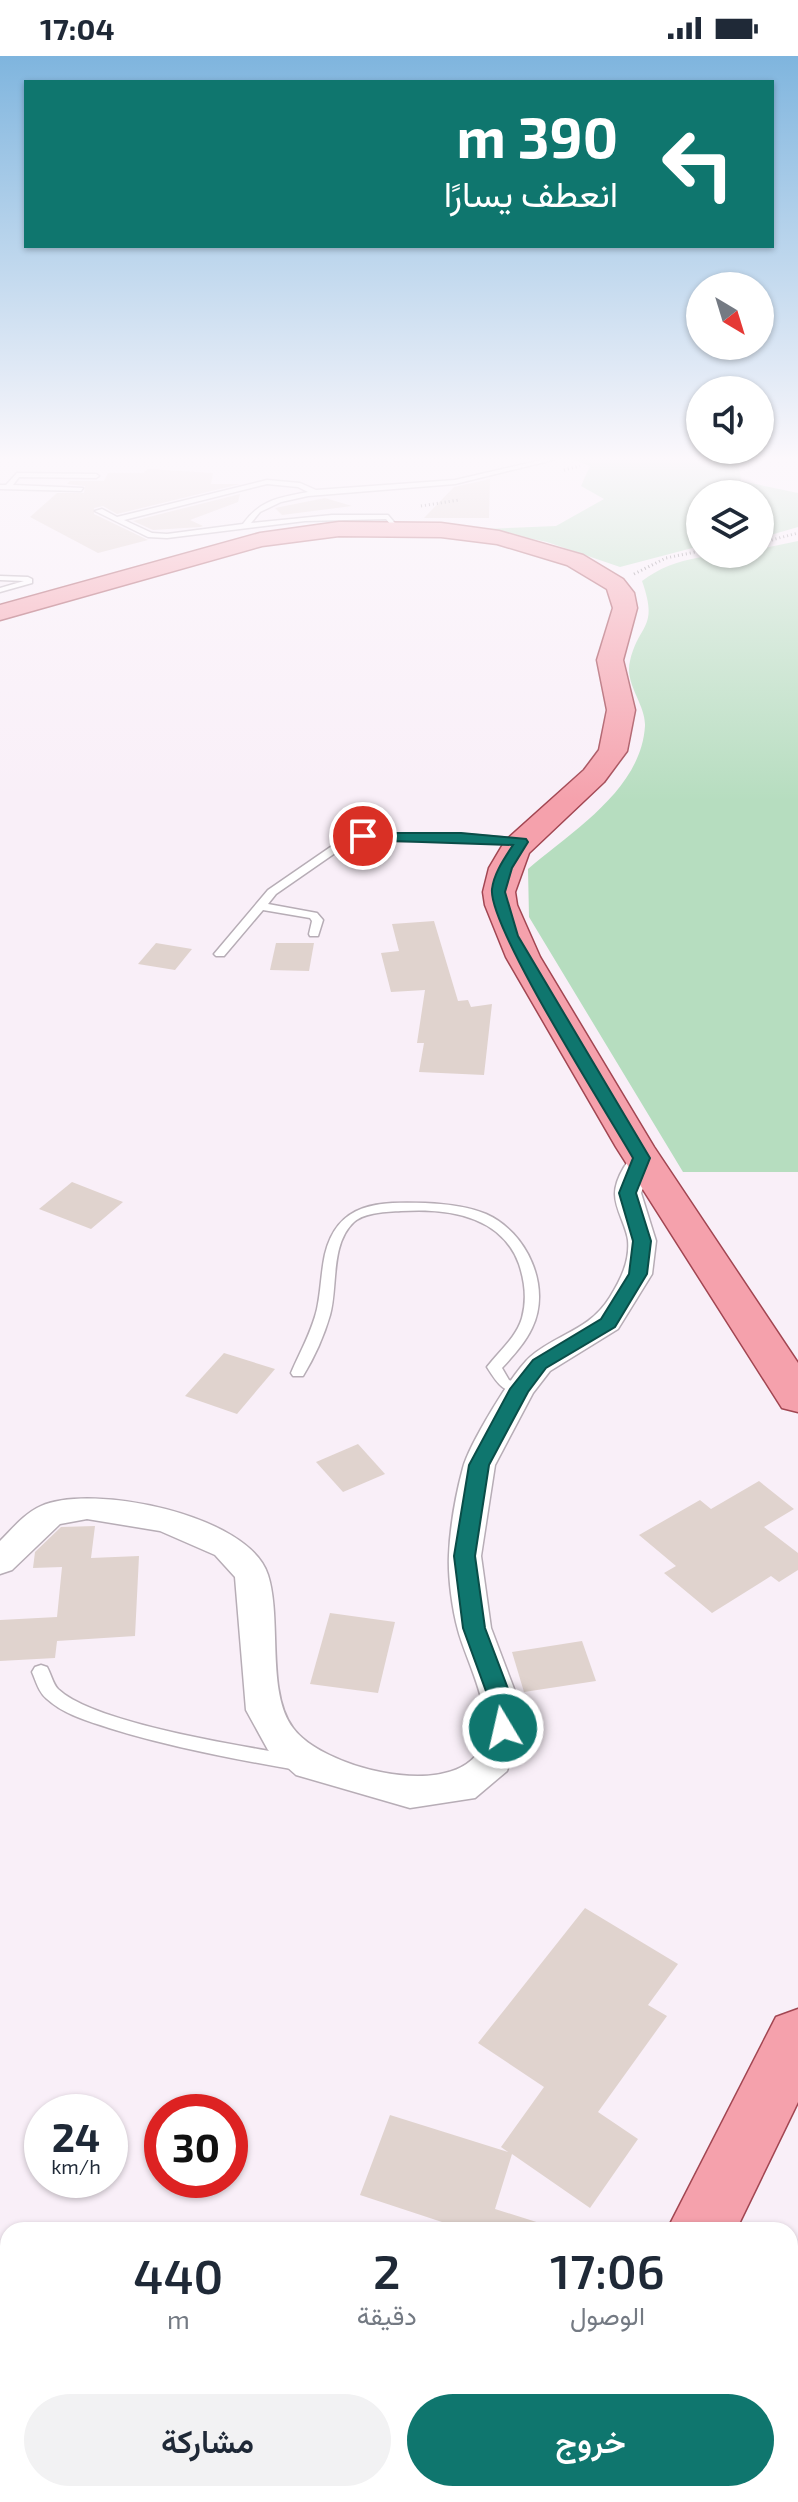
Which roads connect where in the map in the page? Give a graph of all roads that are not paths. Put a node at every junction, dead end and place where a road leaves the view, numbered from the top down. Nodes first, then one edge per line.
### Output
1 (138, 574) edge
2 (600, 574) edge
3 (0, 578) edge
4 (0, 590) edge
5 (0, 613) edge
6 (521, 842) junction
7 (260, 906) junction
8 (314, 934) dead end
9 (220, 954) dead end
10 (642, 1158) junction
11 (298, 1373) dead end
12 (520, 1389) junction
13 (798, 1397) edge
14 (0, 1562) edge
15 (41, 1672) dead end
16 (309, 1765) junction
17 (798, 2037) edge
18 (705, 2222) edge

1 - 5 main road
2 - 6 main road
3 - 4 lane
6 - 7 lane
6 - 10 main road
7 - 8 lane
7 - 9 lane
10 - 12 street
10 - 13 main road
11 - 12 lane
12 - 16 street
14 - 16 street
15 - 16 lane
17 - 18 main road

